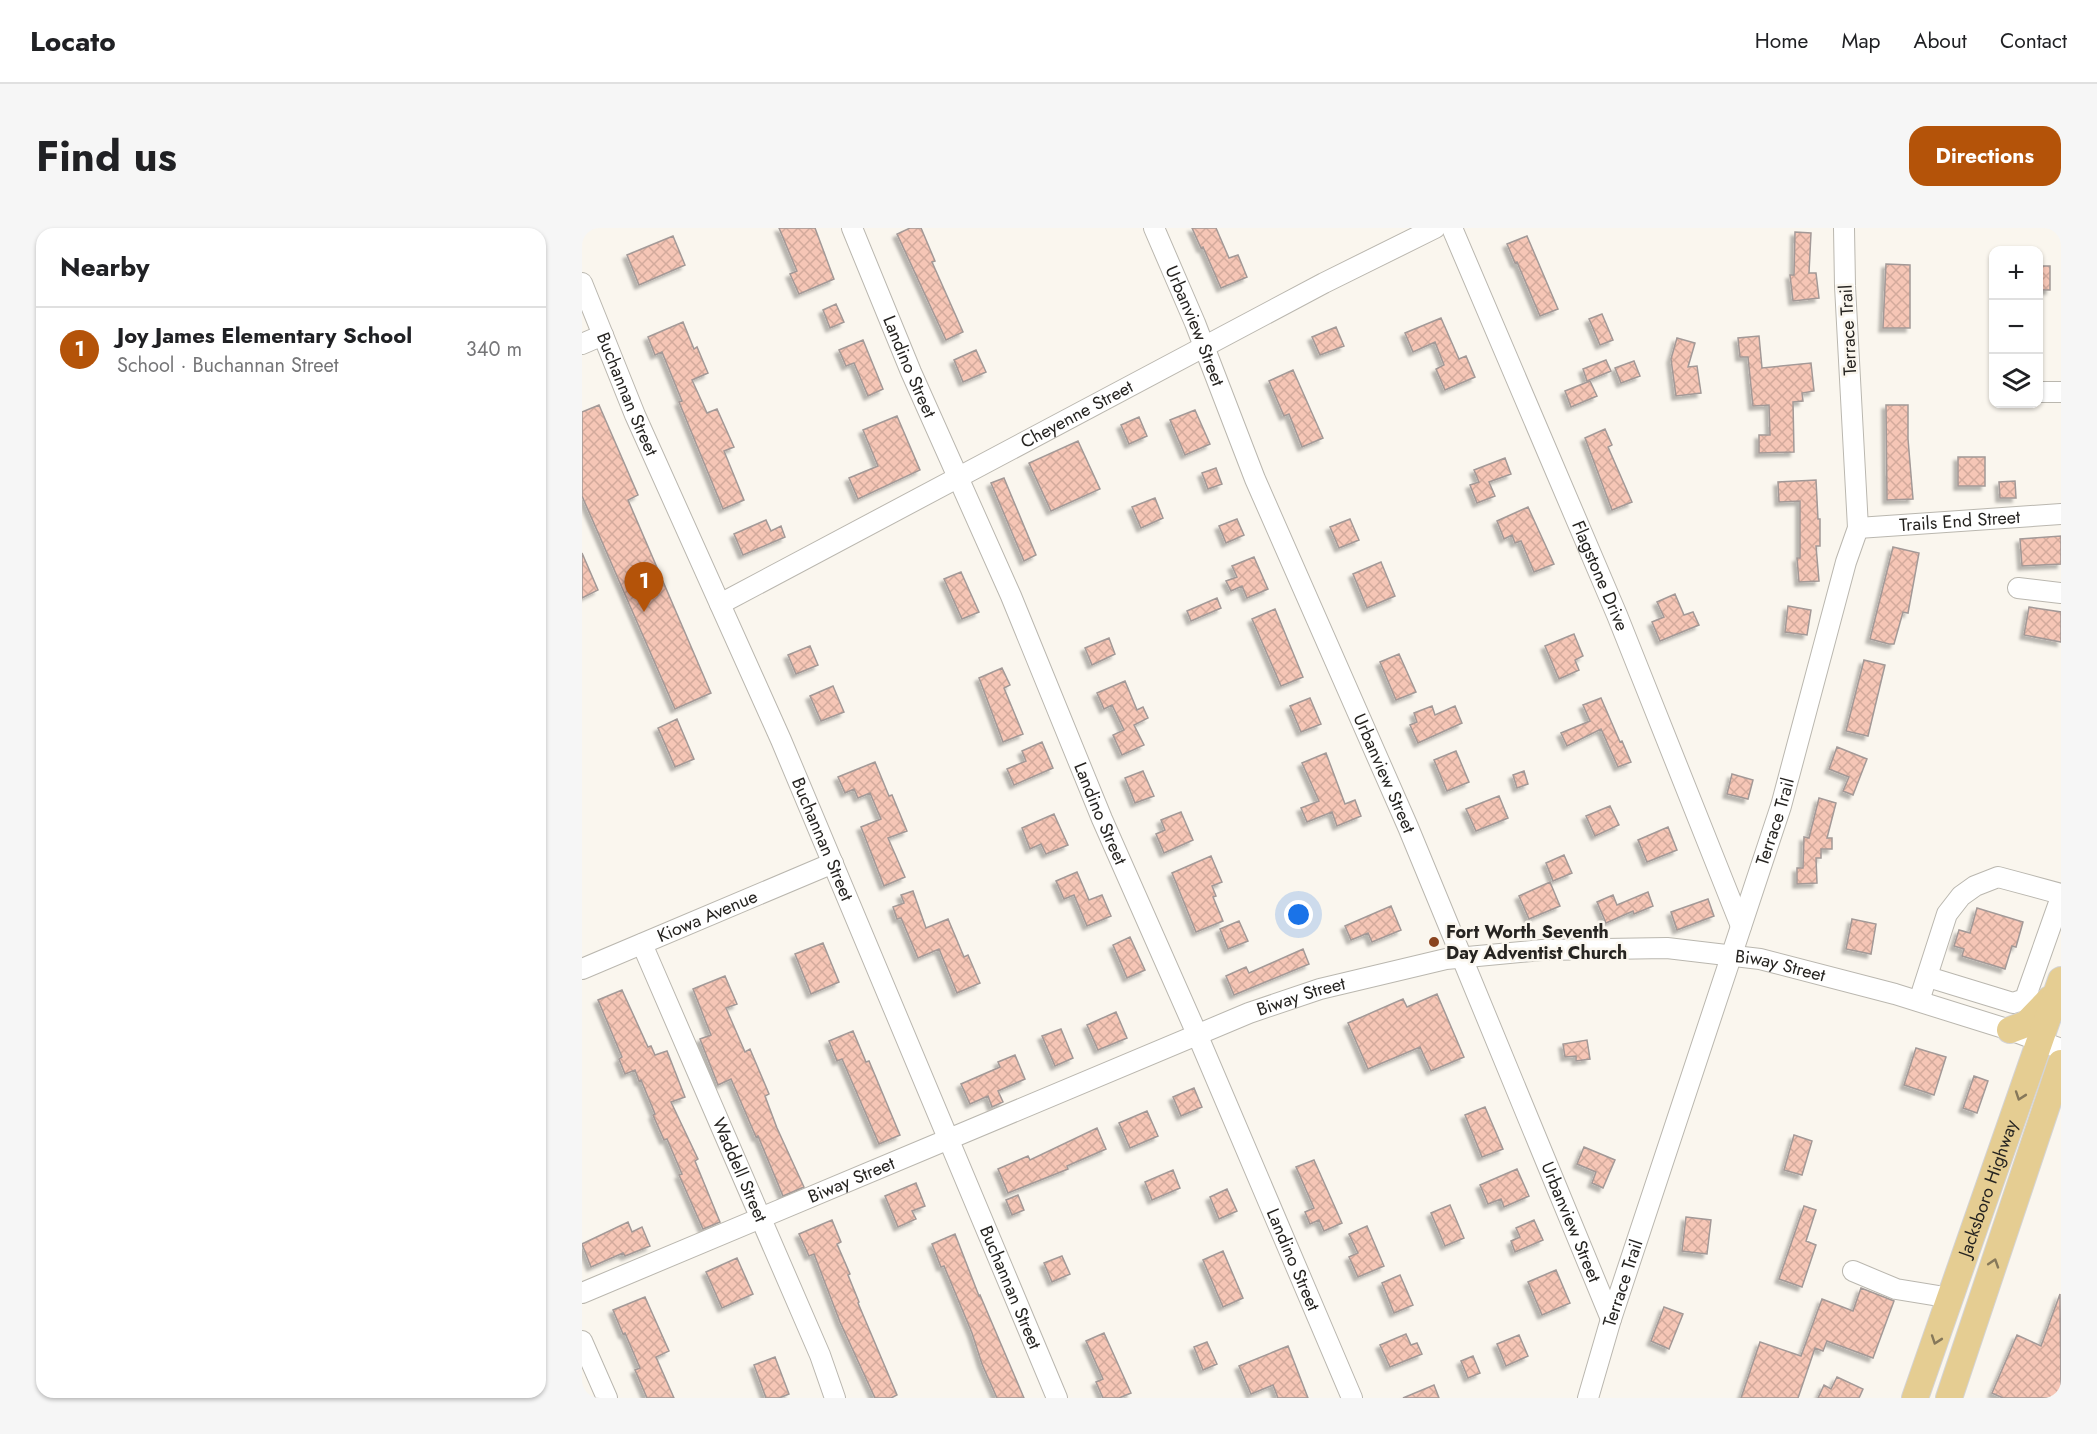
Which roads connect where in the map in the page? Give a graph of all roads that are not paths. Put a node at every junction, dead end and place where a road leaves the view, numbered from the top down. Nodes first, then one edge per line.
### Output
1 (852, 228) edge
2 (1154, 228) edge
3 (1435, 228) edge
4 (1452, 228) edge
5 (1844, 228) edge
6 (582, 283) edge
7 (603, 335) junction
8 (582, 344) edge
9 (1204, 347) junction
10 (2061, 392) edge
11 (2043, 393) edge
12 (957, 477) junction
13 (2061, 514) edge
14 (1858, 528) junction
15 (2018, 588) dead end
16 (2061, 593) edge
17 (720, 604) junction
18 (832, 863) junction
19 (2061, 896) edge
20 (1741, 926) junction
21 (642, 944) junction
22 (1731, 956) junction
23 (1462, 958) junction
24 (582, 969) edge
25 (1928, 977) junction
26 (2059, 986) edge
27 (1919, 1001) junction
28 (2010, 1030) junction
29 (1197, 1034) junction
30 (2050, 1045) edge
31 (2061, 1063) edge
32 (2052, 1108) edge
33 (948, 1139) junction
34 (760, 1216) junction
35 (1853, 1271) dead end
36 (582, 1293) edge
37 (1951, 1298) junction
38 (1979, 1307) junction
39 (1611, 1319) junction
40 (582, 1341) edge
41 (607, 1398) edge
42 (835, 1398) edge
43 (1057, 1398) edge
44 (1352, 1398) edge
45 (1588, 1398) edge
46 (1915, 1398) edge
47 (1948, 1398) edge

1 - 12 street, Landino Street
2 - 9 street, Urbanview Street
3 - 9 street, Cheyenne Street
4 - 20 street, Flagstone Drive
5 - 14 street, Terrace Trail
6 - 7 street, Buchannan Street
7 - 8 street
7 - 17 street, Buchannan Street
9 - 12 street, Cheyenne Street
9 - 23 street, Urbanview Street
10 - 11 street
12 - 17 street, Cheyenne Street
12 - 29 street, Landino Street
13 - 14 street, Trails End Street
14 - 20 street, Terrace Trail
15 - 16 street
17 - 18 street, Buchannan Street
18 - 21 street, Kiowa Avenue
18 - 33 street, Buchannan Street
19 - 25 street
19 - 25 street
20 - 22 street, Terrace Trail
21 - 24 street, Kiowa Avenue
21 - 34 street, Waddell Street
22 - 23 street, Biway Street
22 - 27 street, Biway Street
22 - 39 street, Terrace Trail
23 - 29 street, Biway Street
23 - 39 street, Urbanview Street
25 - 27 street
26 - 28 main road
26 - 30 main road, Jacksboro Highway
27 - 28 street, Biway Street
28 - 30 street, Biway Street
29 - 33 street, Biway Street
29 - 44 street, Landino Street
30 -> 37 main road, Jacksboro Highway
31 - 32 main road, Jacksboro Highway
38 -> 32 main road, Jacksboro Highway
33 - 34 street, Biway Street
33 - 43 street, Buchannan Street
34 - 36 street, Biway Street
34 - 42 street, Waddell Street
35 - 37 street
37 - 38 main road
37 -> 46 main road, Jacksboro Highway
38 - 47 main road, Jacksboro Highway
39 - 45 street, Terrace Trail
40 - 41 street

